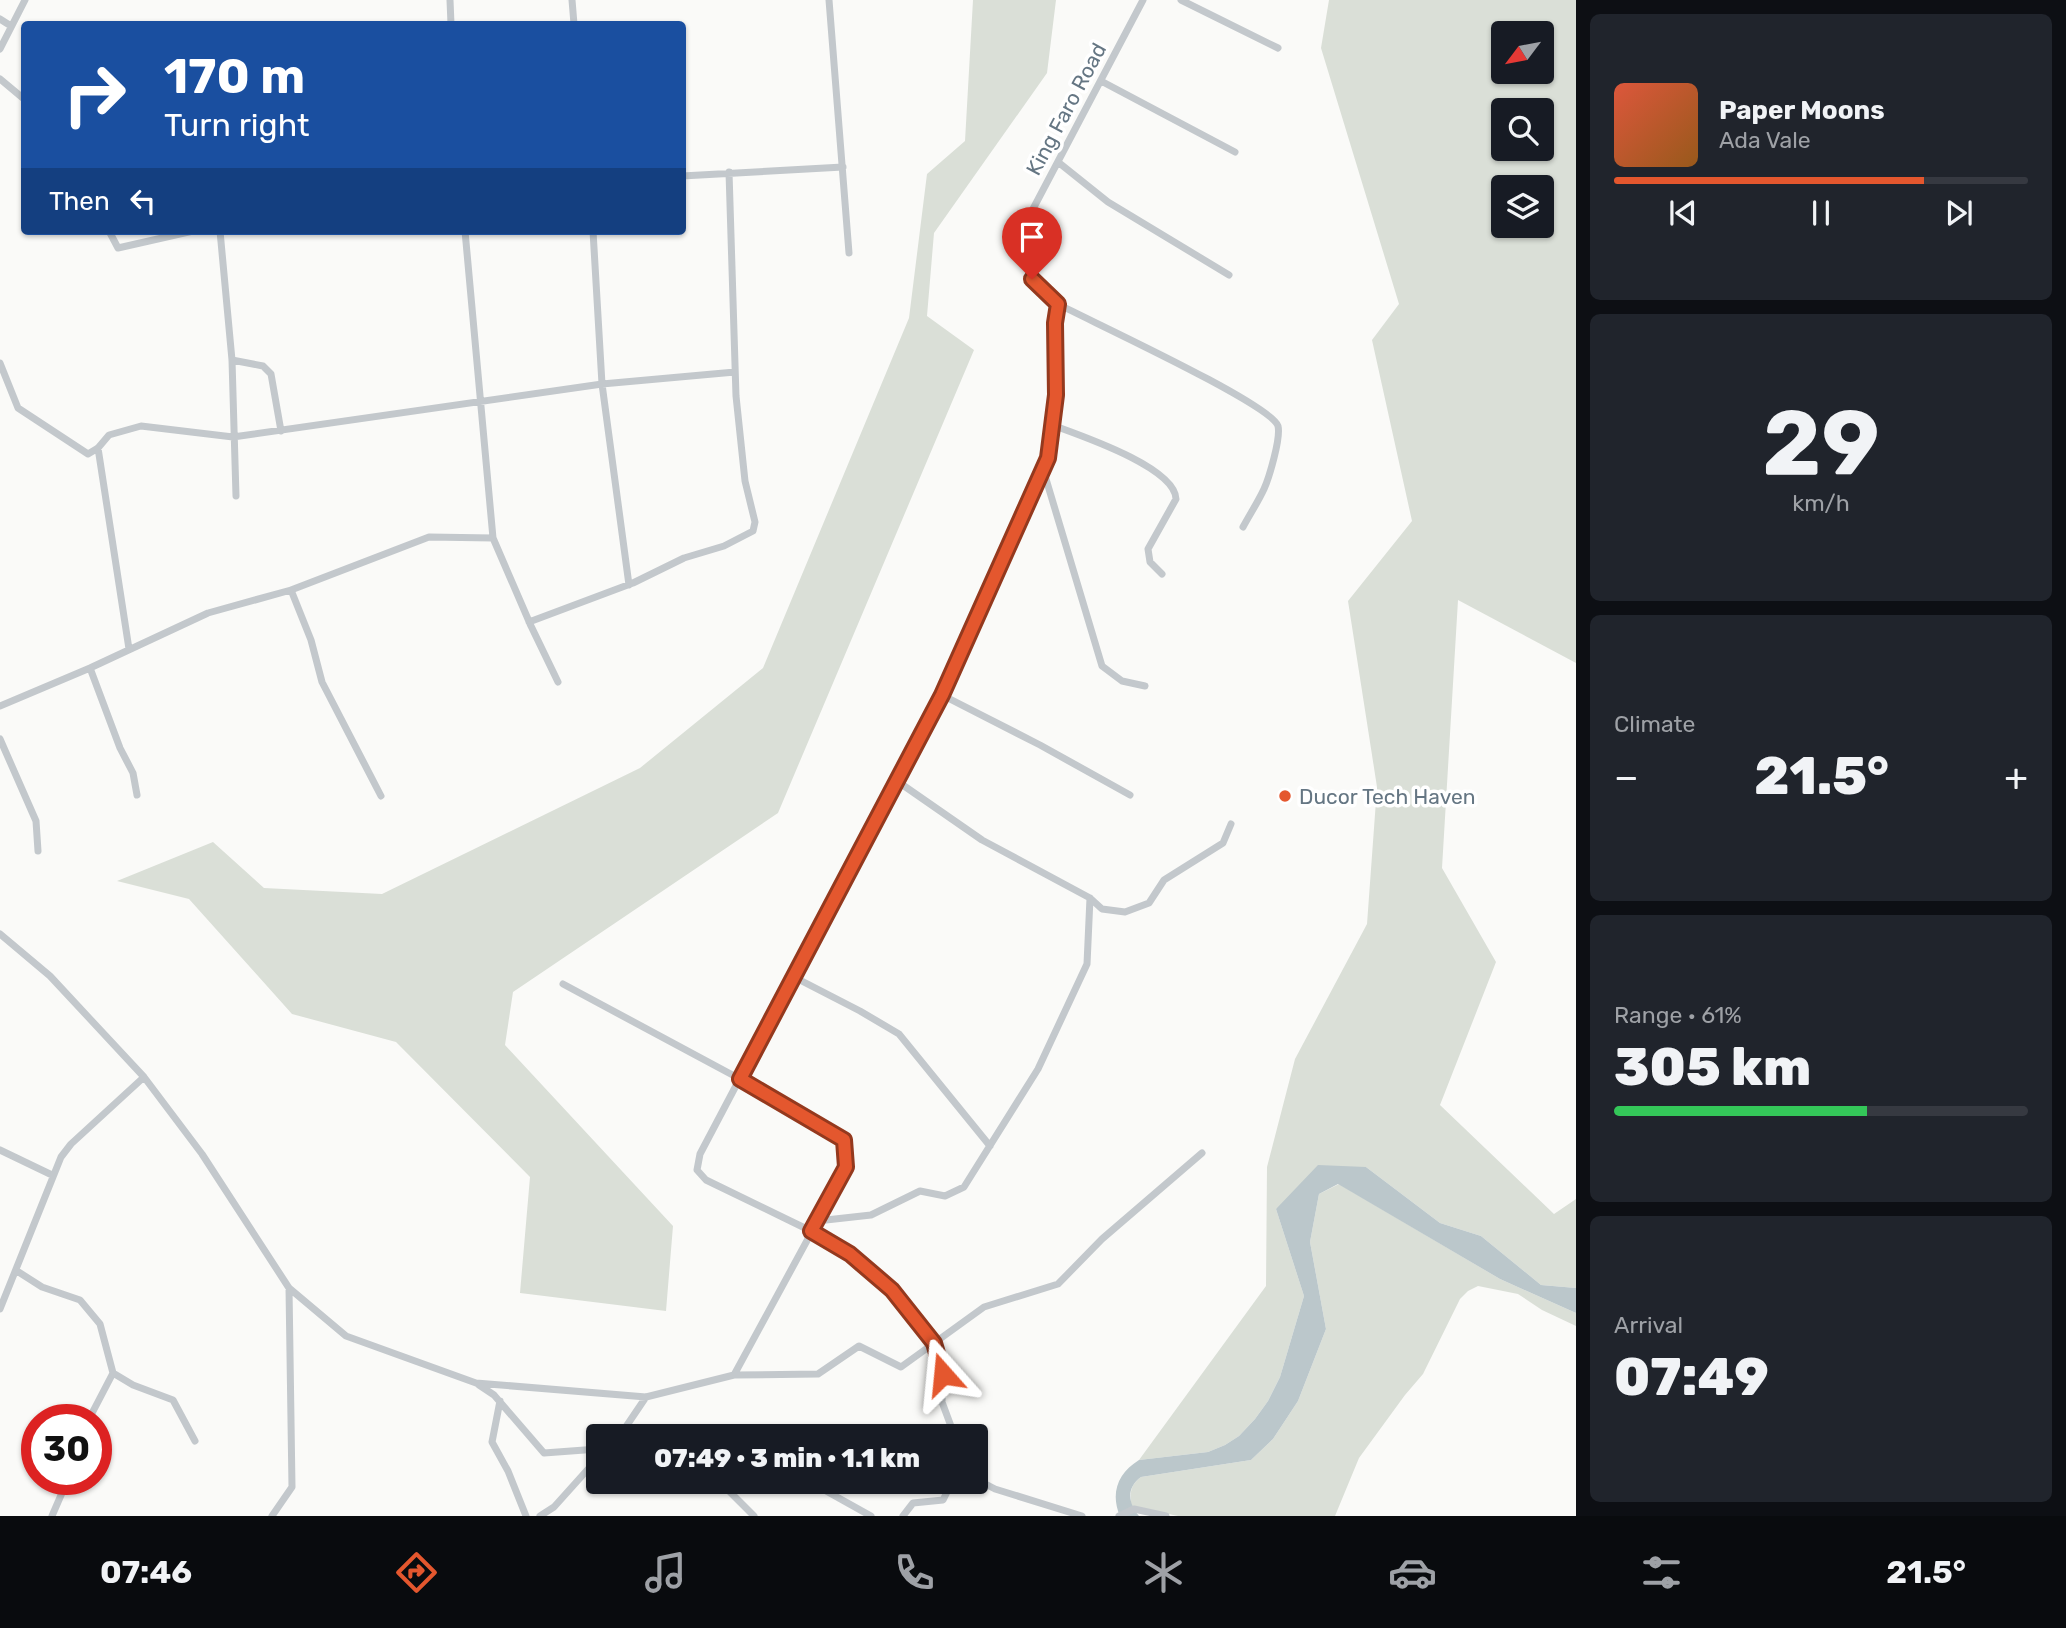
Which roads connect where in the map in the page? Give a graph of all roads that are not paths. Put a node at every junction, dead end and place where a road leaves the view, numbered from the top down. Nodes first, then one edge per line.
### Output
1 (25, 0) edge
2 (450, 0) edge
3 (572, 0) edge
4 (829, 0) edge
5 (1143, 0) edge
6 (1181, 0) edge
7 (0, 19) edge
8 (451, 21) edge
9 (574, 21) edge
10 (11, 26) junction
11 (1278, 48) dead end
12 (0, 49) edge
13 (0, 79) edge
14 (1101, 81) junction
15 (21, 96) edge
16 (1235, 152) dead end
17 (1058, 162) junction
18 (843, 167) junction
19 (729, 172) junction
20 (686, 176) edge
21 (111, 235) edge
22 (175, 235) edge
23 (220, 235) edge
24 (465, 235) edge
25 (593, 235) edge
26 (849, 253) dead end
27 (1230, 275) dead end
28 (1058, 304) junction
29 (232, 360) junction
30 (0, 362) edge
31 (735, 372) junction
32 (602, 384) junction
33 (482, 403) junction
34 (1052, 425) junction
35 (281, 431) junction
36 (233, 437) junction
37 (98, 448) junction
38 (1043, 469) junction
39 (236, 496) dead end
40 (1243, 527) dead end
41 (494, 538) junction
42 (1162, 573) dead end
43 (629, 585) junction
44 (291, 590) junction
45 (529, 622) junction
46 (129, 649) junction
47 (90, 668) junction
48 (558, 682) dead end
49 (1145, 686) dead end
50 (942, 695) junction
51 (0, 706) edge
52 (0, 739) edge
53 (897, 781) junction
54 (1130, 795) dead end
55 (137, 796) dead end
56 (381, 796) dead end
57 (1231, 824) dead end
58 (38, 851) dead end
59 (1090, 898) junction
60 (0, 934) edge
61 (794, 977) junction
62 (563, 984) dead end
63 (144, 1077) junction
64 (740, 1079) junction
65 (990, 1146) junction
66 (0, 1150) edge
67 (1202, 1153) dead end
68 (52, 1175) junction
69 (817, 1221) junction
70 (811, 1231) junction
71 (17, 1271) junction
72 (289, 1288) junction
73 (0, 1309) edge
74 (934, 1343) junction
75 (113, 1373) junction
76 (734, 1375) junction
77 (475, 1383) junction
78 (646, 1397) junction
79 (500, 1401) junction
80 (97, 1404) edge
81 (628, 1424) edge
82 (950, 1424) edge
83 (195, 1441) dead end
84 (586, 1450) edge
85 (586, 1471) edge
86 (988, 1485) edge
87 (732, 1494) edge
88 (832, 1494) edge
89 (946, 1494) edge
90 (61, 1495) edge
91 (1068, 1514) edge
92 (52, 1516) edge
93 (272, 1516) edge
94 (526, 1516) edge
95 (540, 1516) edge
96 (754, 1516) edge
97 (871, 1516) edge
98 (903, 1516) edge
99 (1082, 1516) edge
100 (1119, 1516) edge
101 (1166, 1516) edge

1 - 10 street
2 - 8 street
3 - 9 street
4 - 18 street
5 - 14 street, King Faro Road
6 - 11 street
7 - 10 street
10 - 12 street
13 - 15 street
14 - 16 street
14 - 17 street, King Faro Road
17 - 27 street
17 - 28 street, King Faro Road
18 - 19 street
18 - 26 street
19 - 20 street
19 - 31 street
21 - 22 street
23 - 29 street
24 - 33 street
25 - 32 street
28 - 34 street
28 - 40 street, King Faro Road
29 - 35 street
29 - 36 street
30 - 37 street
31 - 32 street
31 - 43 street
32 - 33 street
32 - 43 street
33 - 35 street
33 - 41 street
34 - 38 street
34 - 42 street
35 - 36 street
36 - 37 street
36 - 39 street
37 - 46 street
38 - 49 street
38 - 50 street
41 - 44 street
41 - 45 street
43 - 45 street
44 - 46 street
44 - 56 street
45 - 48 street
46 - 47 street
47 - 51 street
47 - 55 street
50 - 53 street
50 - 54 street
52 - 58 street
53 - 59 street
53 - 61 street
57 - 59 street
59 - 65 street
60 - 63 street
61 - 64 street
61 - 65 street
62 - 64 street
63 - 68 street
63 - 72 street
64 - 69 street
64 - 70 street
65 - 69 street
66 - 68 street
67 - 74 street
68 - 71 street
69 - 70 street
70 - 74 street
70 - 76 street
71 - 73 street
71 - 75 street
72 - 77 street
72 - 93 street
74 - 76 street
74 - 82 street
75 - 80 street
75 - 83 street
76 - 78 street
77 - 78 street
77 - 79 street
78 - 81 street
79 - 84 street
79 - 94 street
85 - 95 street
86 - 91 street
87 - 96 street
88 - 97 street
89 - 98 street
90 - 92 street
91 - 99 street
100 - 101 street

